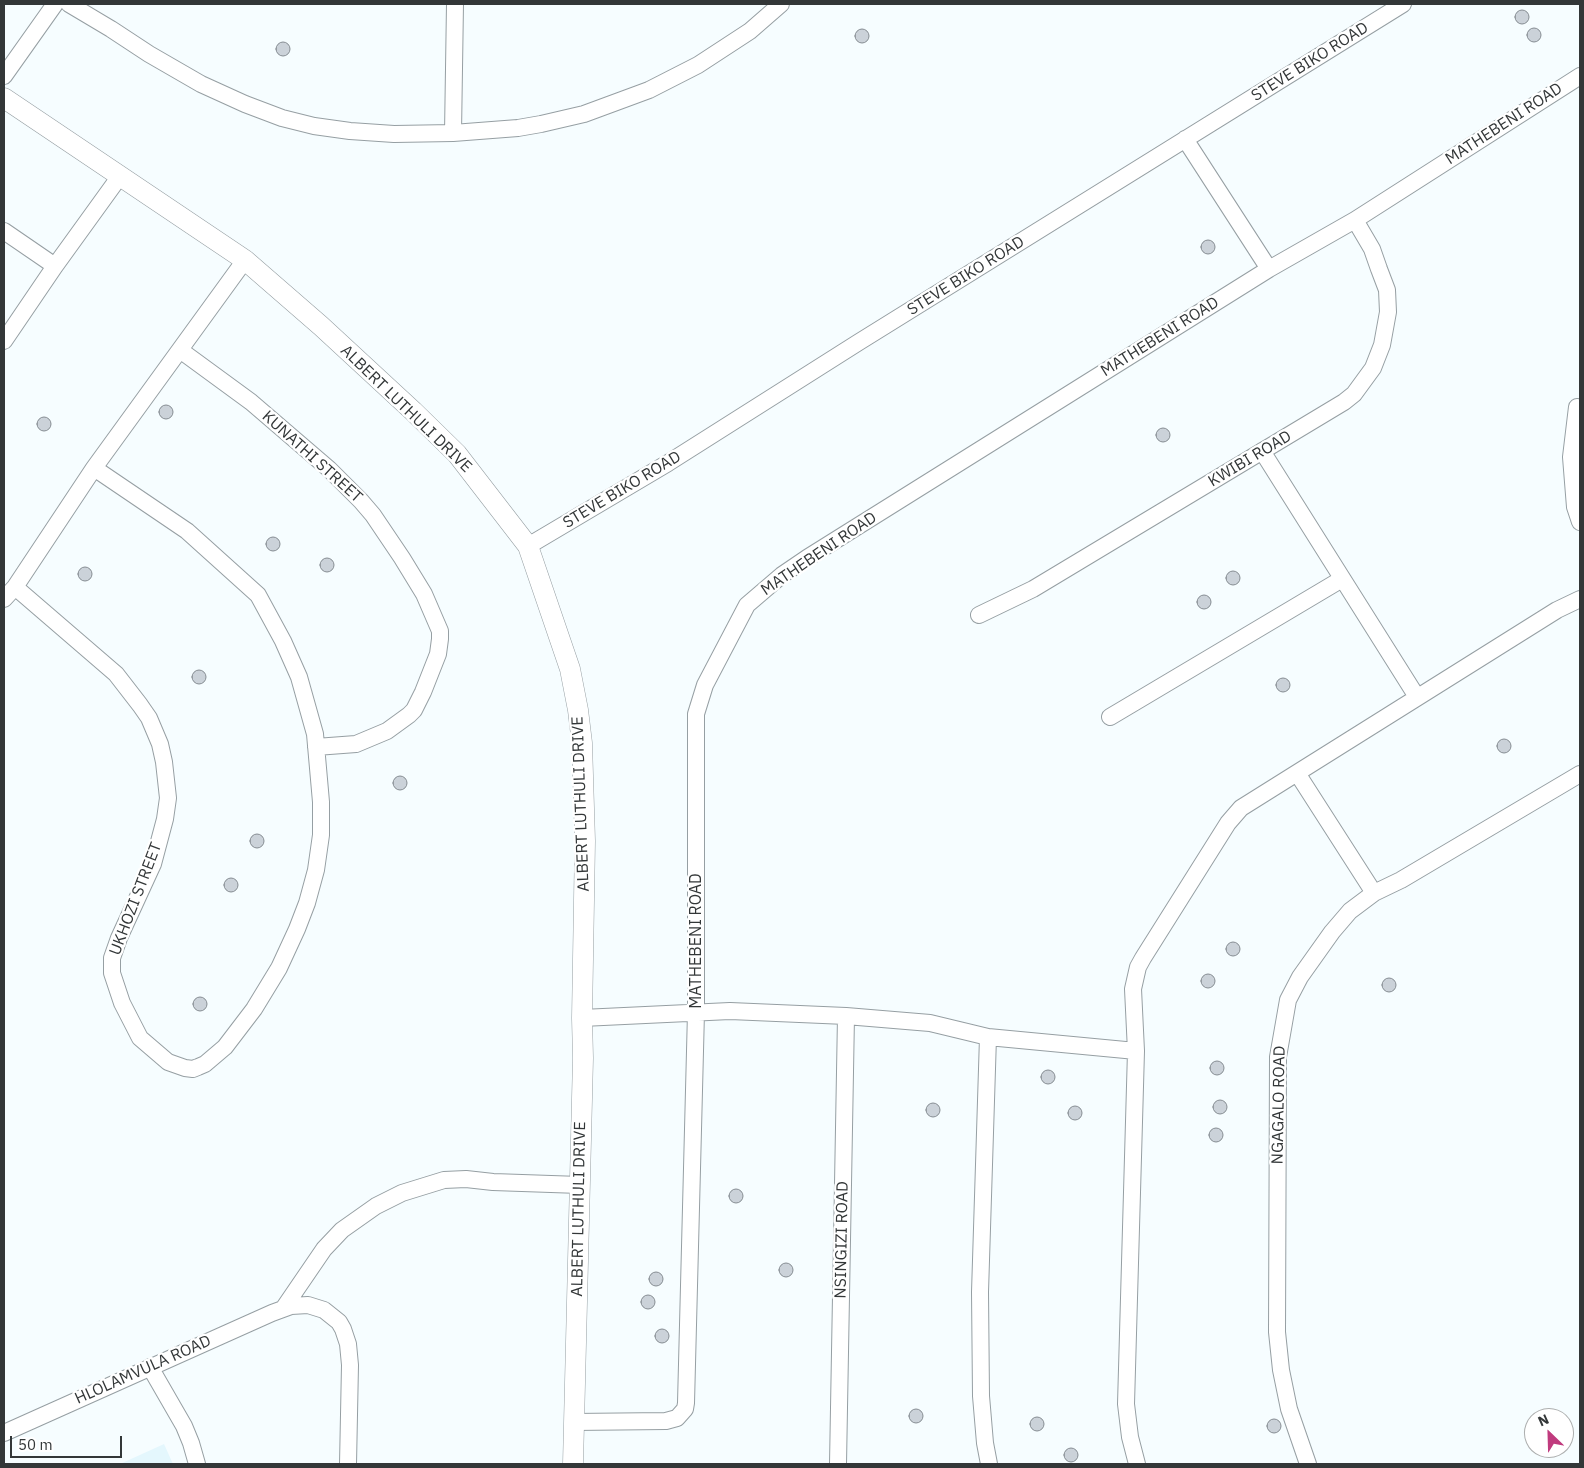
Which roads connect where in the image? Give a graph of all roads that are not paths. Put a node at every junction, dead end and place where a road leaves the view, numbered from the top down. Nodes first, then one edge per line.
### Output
1 (55, 4) edge
2 (69, 4) edge
3 (455, 4) edge
4 (781, 4) edge
5 (1403, 4) edge
6 (4, 76) edge
7 (1580, 76) edge
8 (4, 98) edge
9 (453, 133) junction
10 (1185, 139) junction
11 (120, 176) junction
12 (1355, 220) junction
13 (4, 231) edge
14 (245, 260) junction
15 (55, 266) junction
16 (1269, 269) junction
17 (4, 341) edge
18 (180, 350) junction
19 (1577, 407) dead end
20 (1262, 451) junction
21 (94, 468) junction
22 (1580, 522) edge
23 (528, 546) junction
24 (1342, 579) junction
25 (15, 587) junction
26 (1580, 598) edge
27 (4, 599) edge
28 (979, 615) dead end
29 (1417, 698) junction
30 (1110, 718) dead end
31 (316, 747) junction
32 (1297, 773) junction
33 (1580, 774) edge
34 (1374, 893) junction
35 (696, 1012) junction
36 (846, 1016) junction
37 (582, 1018) junction
38 (988, 1037) junction
39 (1136, 1052) junction
40 (580, 1184) junction
41 (283, 1309) junction
42 (150, 1367) junction
43 (573, 1422) junction
44 (4, 1433) edge
45 (197, 1464) edge
46 (348, 1464) edge
47 (573, 1464) edge
48 (838, 1464) edge
49 (989, 1464) edge
50 (1137, 1464) edge
51 (1308, 1464) edge

1 - 6 street
2 - 9 street
3 - 9 street
4 - 9 street
5 - 10 street, STEVE BIKO ROAD
7 - 12 street, MATHEBENI ROAD
8 - 11 street, ALBERT LUTHULI DRIVE
10 - 16 street
10 - 23 street, STEVE BIKO ROAD
11 - 14 street, ALBERT LUTHULI DRIVE
11 - 15 street
12 - 16 street, MATHEBENI ROAD
12 - 20 street, KWIBI ROAD
13 - 15 street
14 - 18 street
14 - 23 street, ALBERT LUTHULI DRIVE
15 - 17 street
16 - 35 street, MATHEBENI ROAD
18 - 21 street
18 - 31 street, KUNATHI STREET
19 - 22 street
20 - 24 street
20 - 28 street, KWIBI ROAD
21 - 25 street
21 - 31 street, UKHOZI STREET
23 - 37 street, ALBERT LUTHULI DRIVE
24 - 29 street
24 - 30 street
25 - 27 street
25 - 31 street, UKHOZI STREET
26 - 29 street
29 - 32 street
32 - 34 street
32 - 39 street
33 - 34 street, NGAGALO ROAD
34 - 51 street, NGAGALO ROAD
35 - 36 street
35 - 37 street
35 - 43 street, MATHEBENI ROAD
36 - 38 street
36 - 48 street, NSINGIZI ROAD
37 - 40 street, ALBERT LUTHULI DRIVE
38 - 39 street
38 - 49 street
39 - 50 street
40 - 41 street
40 - 43 street, ALBERT LUTHULI DRIVE
41 - 42 street, HLOLAMVULA ROAD
41 - 46 street, HLOLAMVULA ROAD
42 - 44 street, HLOLAMVULA ROAD
42 - 45 street
43 - 47 street, ALBERT LUTHULI DRIVE

